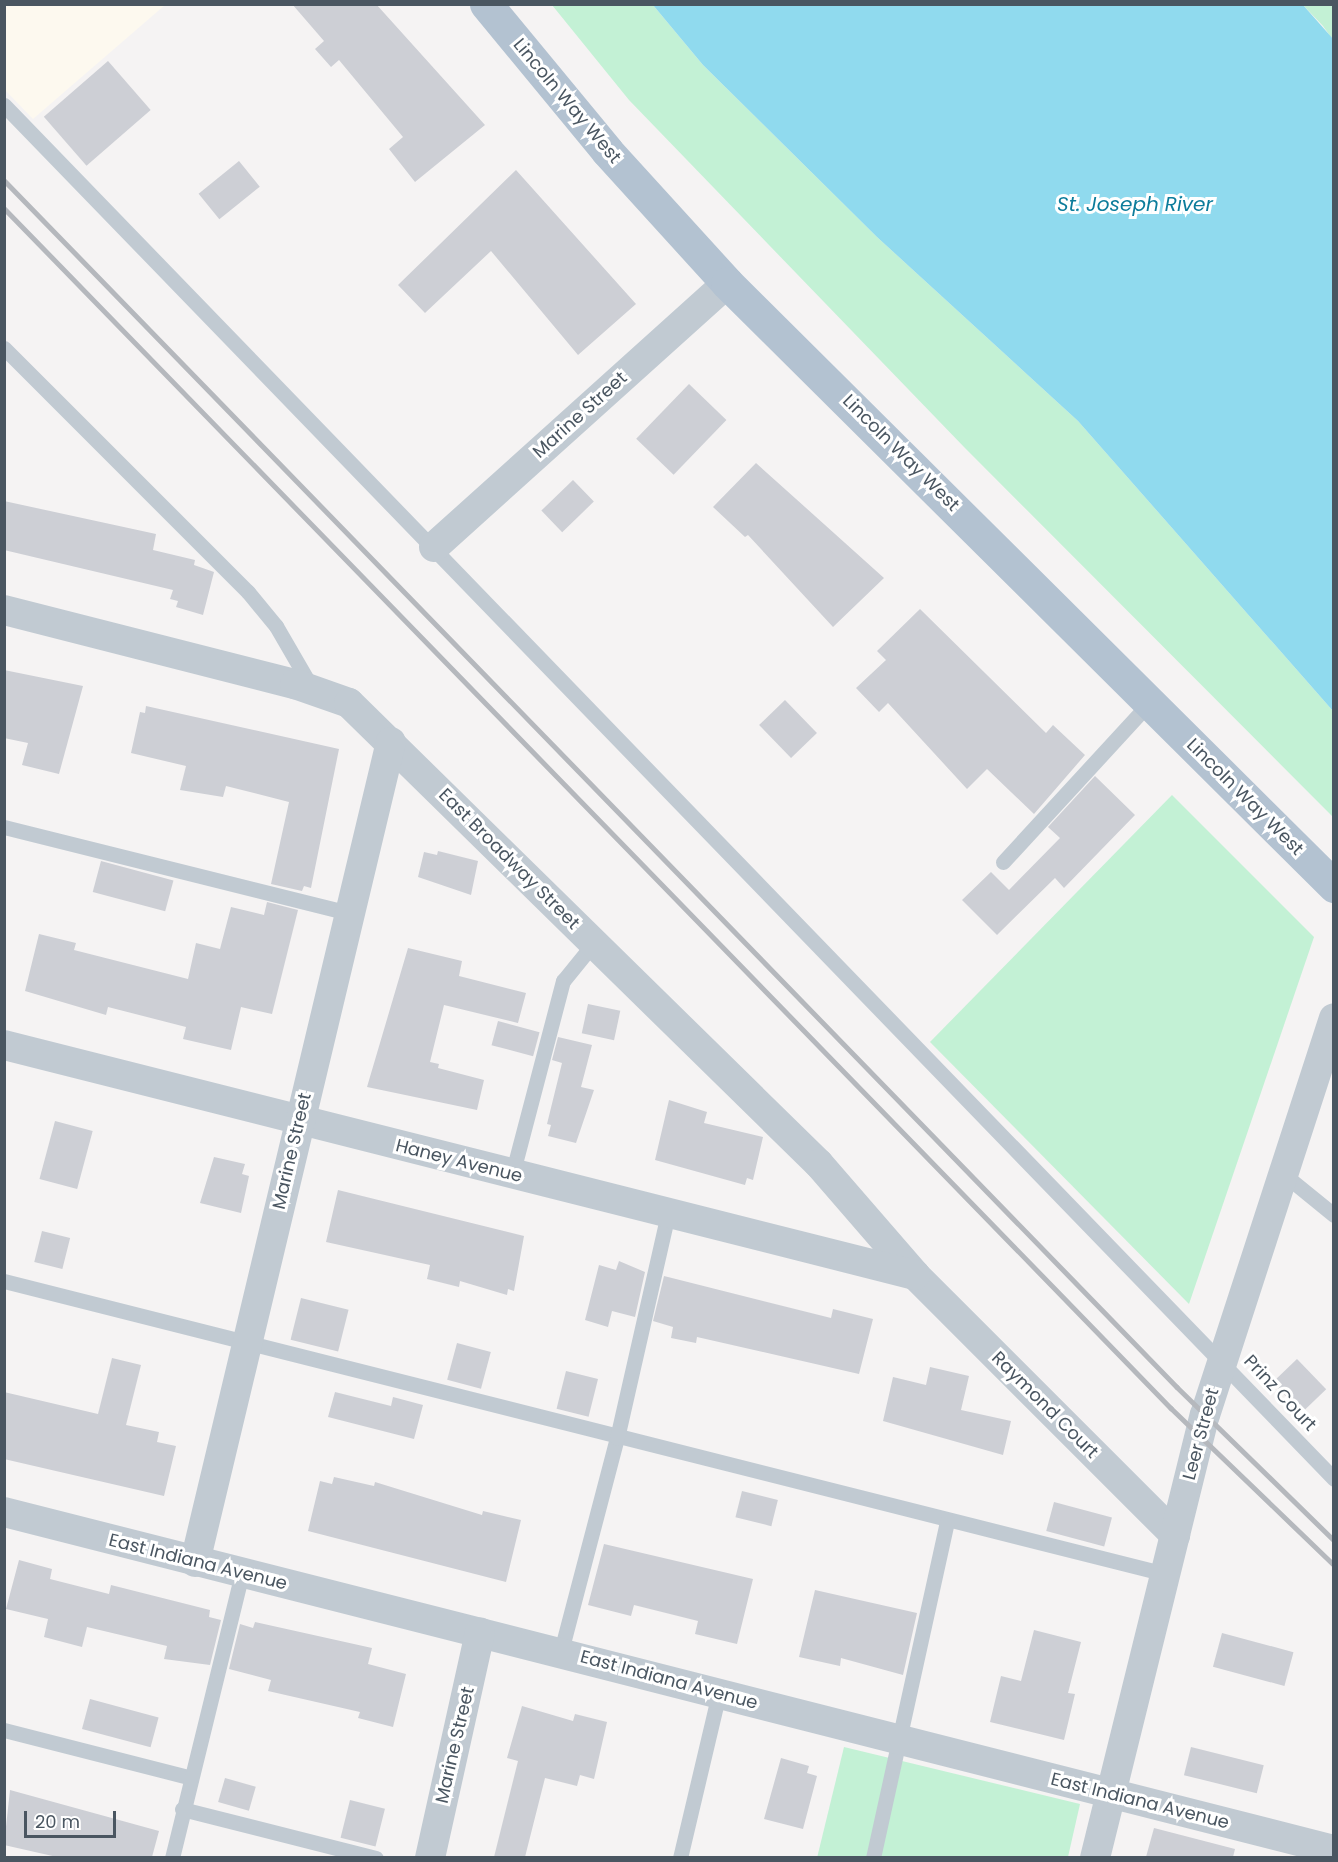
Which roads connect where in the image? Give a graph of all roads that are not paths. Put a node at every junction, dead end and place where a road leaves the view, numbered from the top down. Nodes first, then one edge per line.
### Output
1 (486, 4) edge
2 (4, 105) edge
3 (727, 283) junction
4 (4, 348) edge
5 (434, 547) junction
6 (4, 609) edge
7 (313, 691) junction
8 (1150, 702) junction
9 (390, 741) junction
10 (4, 826) edge
11 (1003, 862) dead end
12 (1334, 886) edge
13 (349, 913) junction
14 (593, 944) junction
15 (1334, 1018) edge
16 (4, 1045) edge
17 (299, 1120) junction
18 (1281, 1172) junction
19 (512, 1175) junction
20 (668, 1213) junction
21 (1334, 1215) edge
22 (915, 1275) junction
23 (4, 1281) edge
24 (248, 1342) junction
25 (1222, 1360) junction
26 (617, 1438) junction
27 (1334, 1479) edge
28 (4, 1512) edge
29 (947, 1521) junction
30 (1174, 1535) junction
31 (195, 1562) junction
32 (242, 1574) junction
33 (1165, 1574) junction
34 (480, 1632) junction
35 (561, 1651) junction
36 (719, 1693) junction
37 (4, 1730) edge
38 (901, 1741) junction
39 (189, 1777) junction
40 (1110, 1794) junction
41 (182, 1809) junction
42 (1334, 1850) edge
43 (171, 1857) edge
44 (376, 1857) edge
45 (430, 1857) edge
46 (680, 1857) edge
47 (873, 1857) edge
48 (1095, 1857) edge

1 - 3 main road, Lincoln Way West
2 - 5 lane, Prinz Court
3 - 5 street, Marine Street
3 - 8 main road, Lincoln Way West
4 - 7 lane
5 - 25 lane, Prinz Court
6 - 7 street, East Broadway Street
7 - 9 street, East Broadway Street
8 - 11 lane
8 - 12 main road, Lincoln Way West
9 - 13 street, Marine Street
9 - 14 street, East Broadway Street
10 - 13 lane
13 - 17 street, Marine Street
14 - 19 lane
14 - 22 street, East Broadway Street
15 - 18 street, Leer Street
16 - 17 street, Haney Avenue
17 - 19 street, Haney Avenue
17 - 24 street, Marine Street
18 - 21 lane
18 - 25 street, Leer Street
19 - 20 street, Haney Avenue
20 - 22 street, Haney Avenue
20 - 26 lane
22 - 30 street, Raymond Court
23 - 24 lane
24 - 26 lane
24 - 31 street, Marine Street
25 - 27 lane, Prinz Court
25 - 30 street, Leer Street
26 - 29 lane
26 - 35 lane
28 - 31 street, East Indiana Avenue
29 - 33 lane
29 - 38 lane
30 - 33 street, Leer Street
31 - 32 street, East Indiana Avenue
32 - 34 street, East Indiana Avenue
32 - 39 lane
33 - 40 street, Leer Street
34 - 35 street, East Indiana Avenue
34 - 45 street, Marine Street
35 - 36 street, East Indiana Avenue
36 - 38 street, East Indiana Avenue
36 - 46 lane
37 - 39 lane
38 - 40 street, East Indiana Avenue
38 - 47 lane
39 - 41 lane
40 - 42 street, East Indiana Avenue
40 - 48 street, Leer Street
41 - 43 lane
41 - 44 lane

